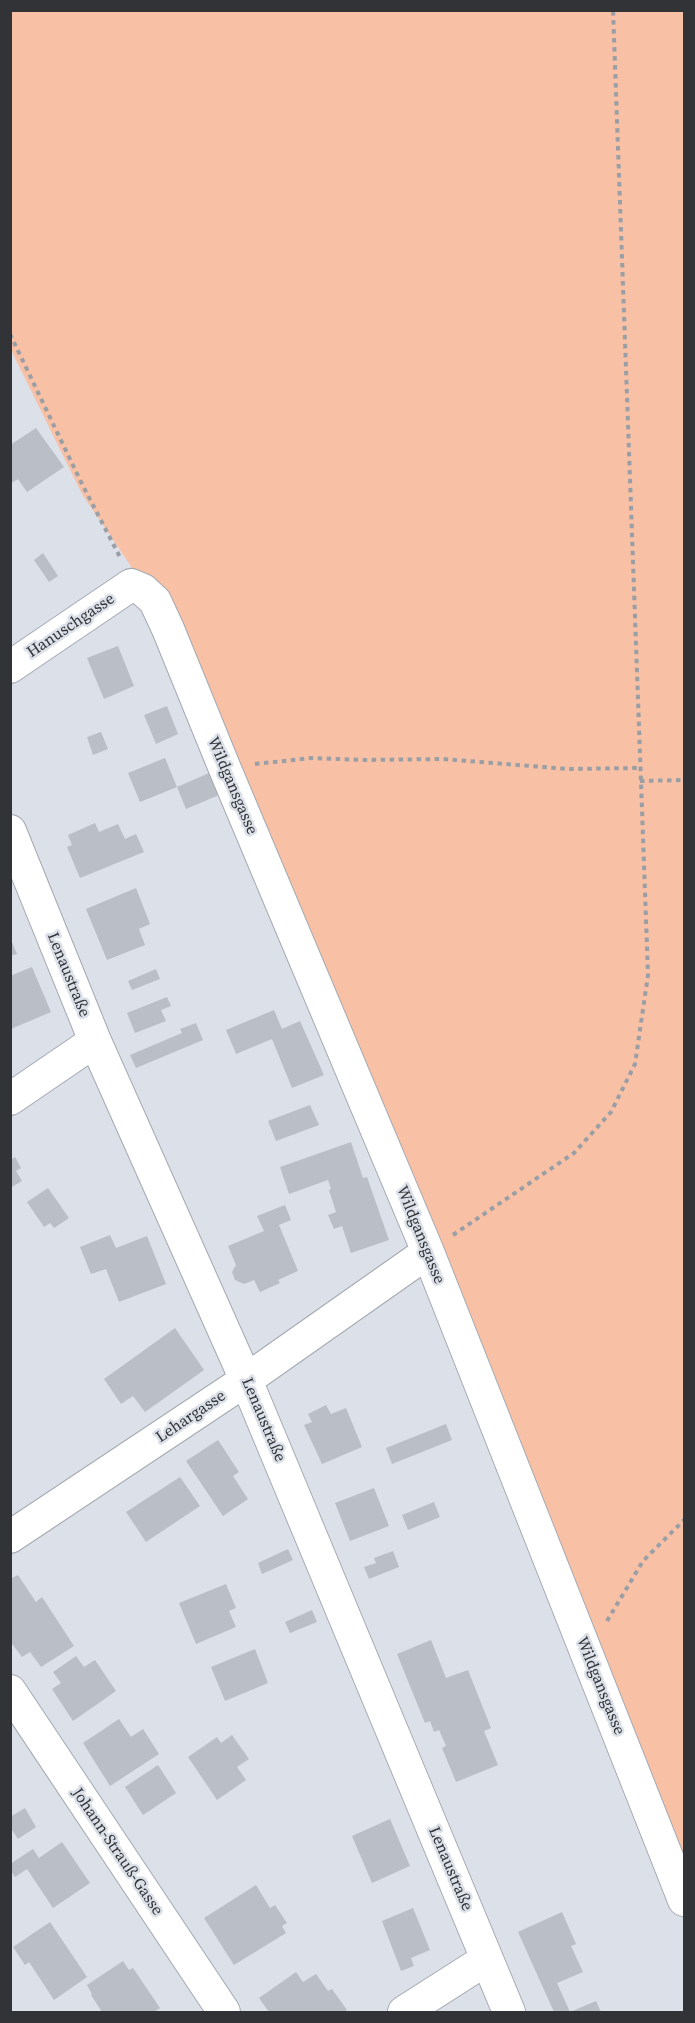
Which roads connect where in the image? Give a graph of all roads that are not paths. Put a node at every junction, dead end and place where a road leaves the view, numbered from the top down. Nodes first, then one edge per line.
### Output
1 (131, 585) joint
2 (10, 667) edge
3 (10, 831) edge
4 (95, 1041) junction
5 (10, 1099) edge
6 (428, 1252) junction
7 (246, 1380) junction
8 (10, 1537) edge
9 (10, 1691) edge
10 (684, 1900) edge
11 (487, 1959) junction
12 (224, 2013) edge
13 (404, 2013) edge
14 (509, 2013) edge

1 - 2 street, Hanuschgasse
1 - 6 street, Wildgansgasse
3 - 4 street, Lenaustraße
4 - 5 street
4 - 7 street, Lenaustraße
6 - 7 street, Lehargasse
6 - 10 street, Wildgansgasse
7 - 8 street, Lehargasse
7 - 11 street, Lenaustraße
9 - 12 street, Johann-Strauß-Gasse
11 - 13 street
11 - 14 street, Lenaustraße

